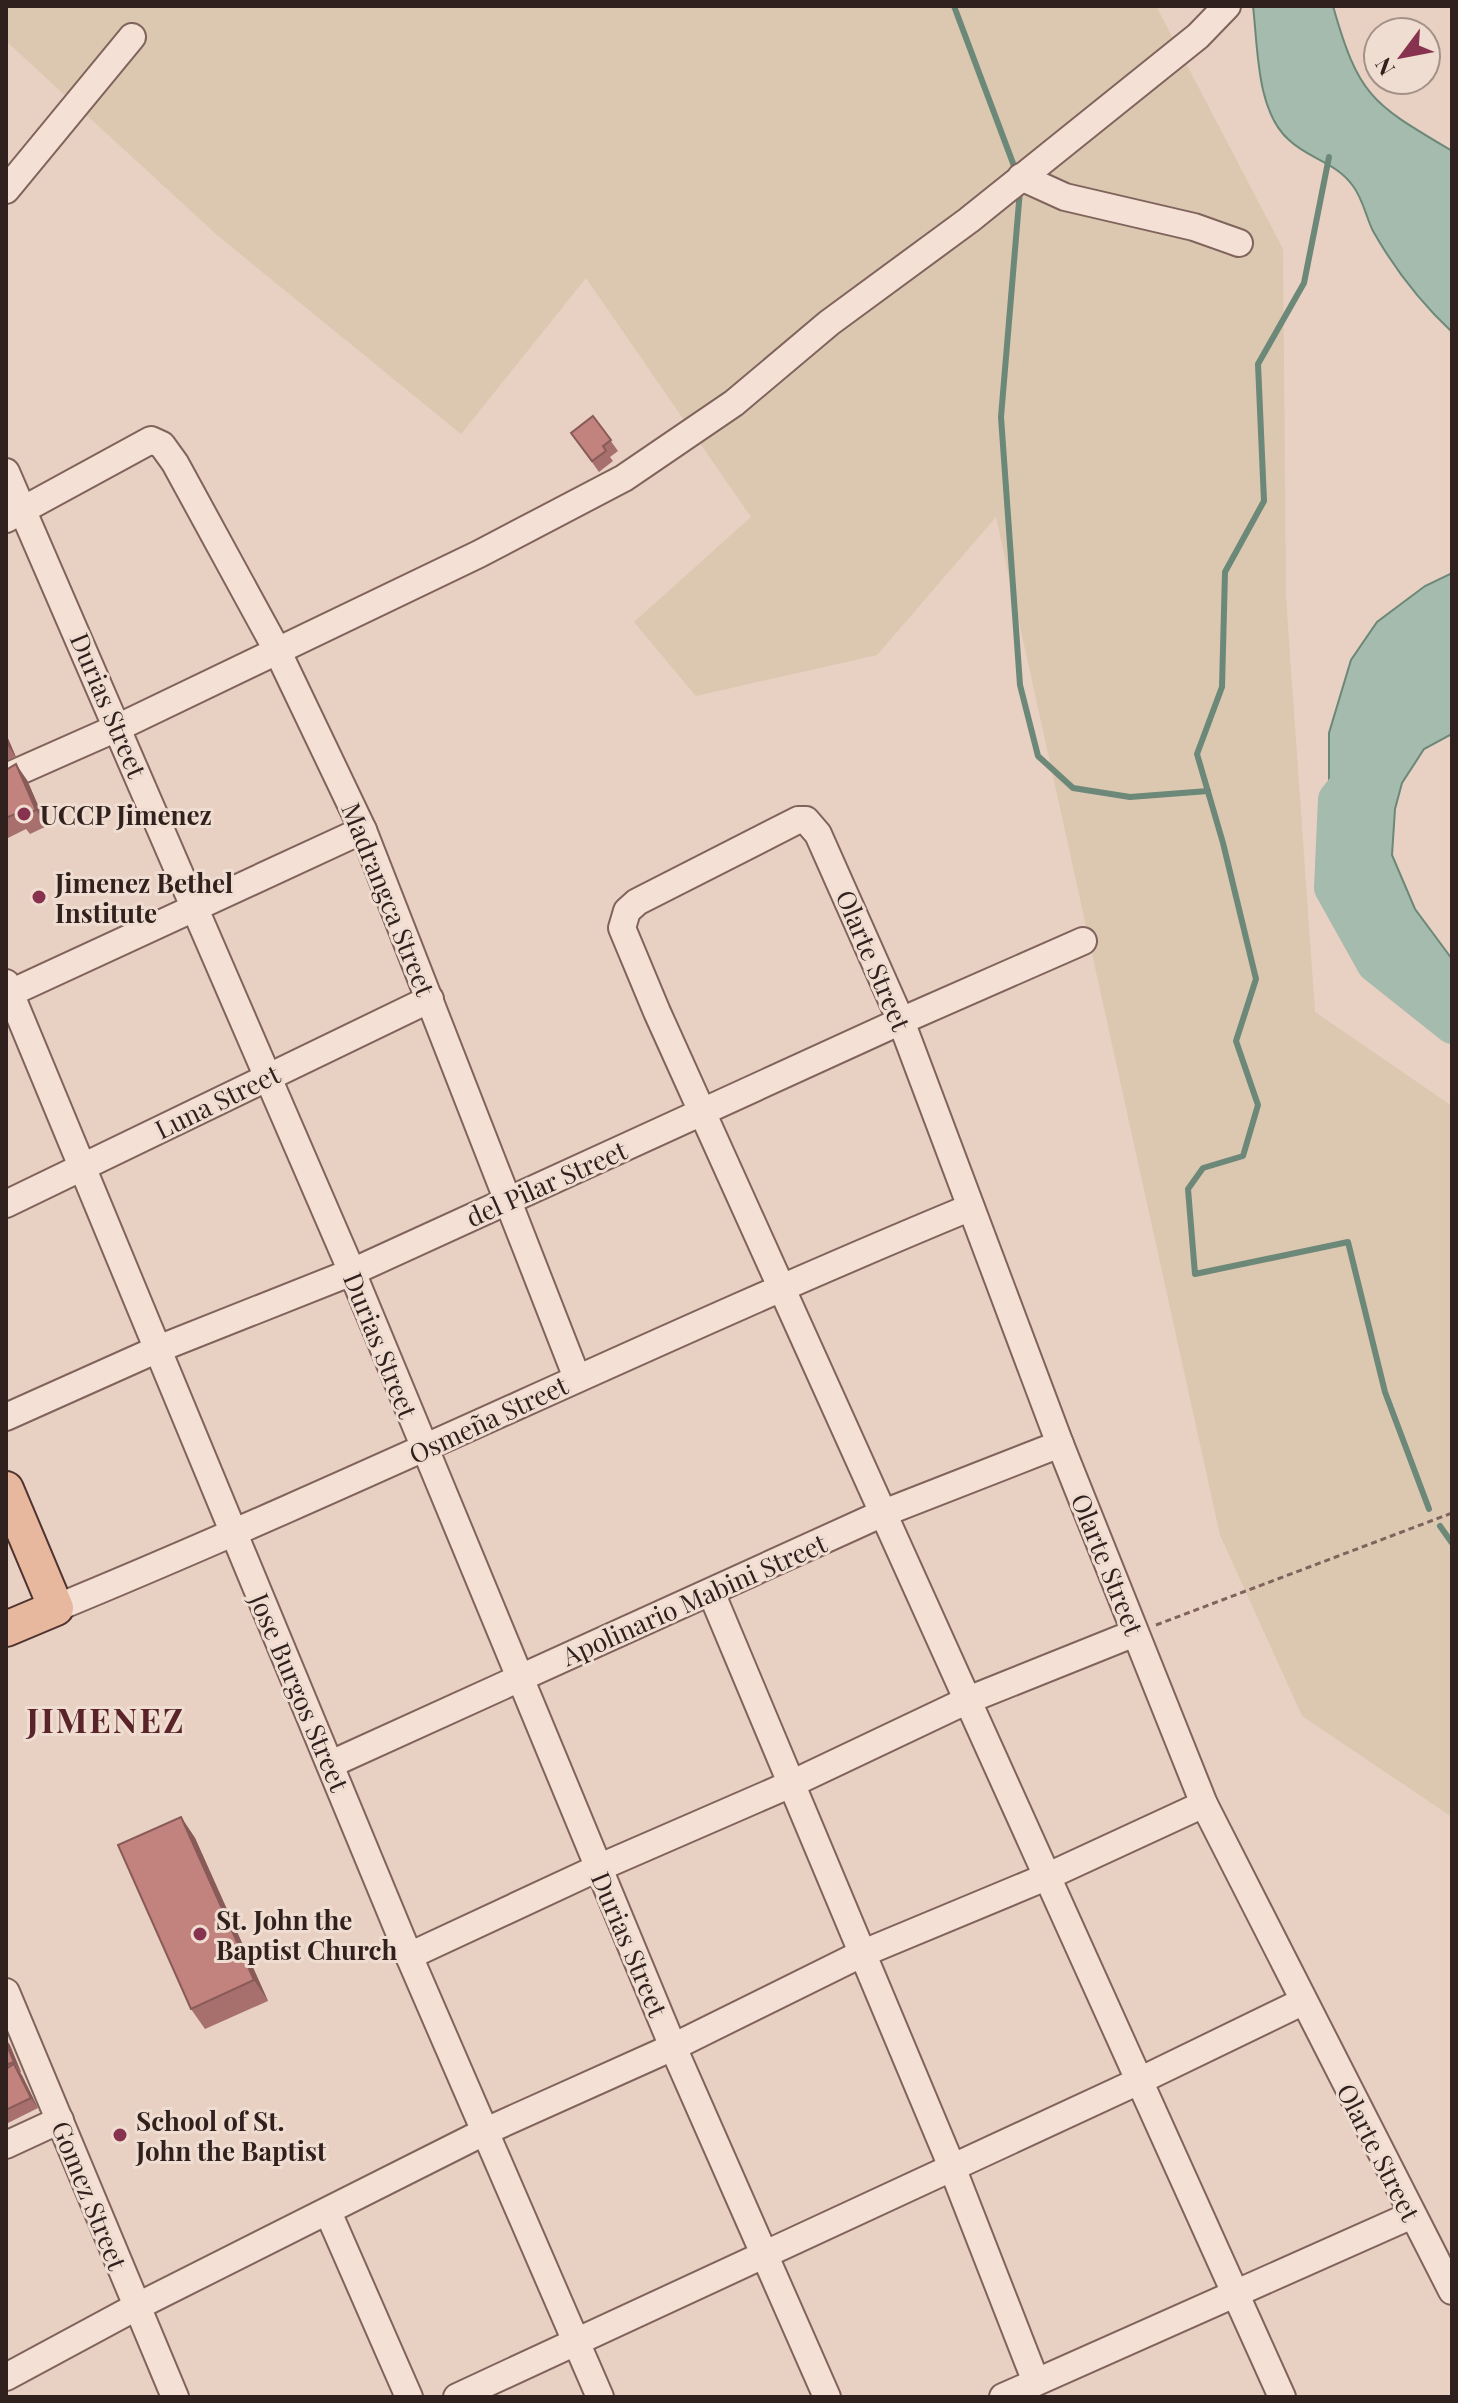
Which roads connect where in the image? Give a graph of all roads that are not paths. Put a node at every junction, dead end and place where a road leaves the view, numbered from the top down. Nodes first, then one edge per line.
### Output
1 (1227, 6) edge
2 (132, 37) dead end
3 (1021, 177) junction
4 (6, 190) edge
5 (1239, 243) dead end
6 (6, 472) edge
7 (14, 515) edge
8 (277, 650) junction
9 (119, 727) junction
10 (6, 777) edge
11 (363, 830) junction
12 (197, 909) junction
13 (1083, 941) dead end
14 (7, 990) edge
15 (430, 999) junction
16 (901, 1021) junction
17 (269, 1076) junction
18 (703, 1112) junction
19 (83, 1166) junction
20 (505, 1200) junction
21 (6, 1204) edge
22 (969, 1208) junction
23 (352, 1272) junction
24 (781, 1286) junction
25 (158, 1349) junction
26 (577, 1378) junction
27 (6, 1417) edge
28 (1060, 1444) junction
29 (423, 1449) junction
30 (6, 1489) edge
31 (881, 1514) junction
32 (233, 1535) junction
33 (711, 1592) junction
34 (56, 1608) junction
35 (6, 1629) edge
36 (1135, 1633) junction
37 (520, 1678) junction
38 (968, 1700) junction
39 (331, 1764) junction
40 (791, 1784) junction
41 (1204, 1804) junction
42 (598, 1868) junction
43 (1046, 1877) junction
44 (861, 1954) junction
45 (409, 1956) junction
46 (6, 1992) edge
47 (1302, 2002) junction
48 (673, 2047) junction
49 (1139, 2081) junction
50 (60, 2120) junction
51 (486, 2131) junction
52 (6, 2145) edge
53 (952, 2167) junction
54 (328, 2212) junction
55 (1412, 2215) junction
56 (766, 2252) junction
57 (1452, 2291) edge
58 (1233, 2294) junction
59 (136, 2307) junction
60 (576, 2339) junction
61 (6, 2377) edge
62 (1036, 2382) junction
63 (175, 2397) edge
64 (409, 2397) edge
65 (457, 2397) edge
66 (600, 2397) edge
67 (827, 2397) edge
68 (1003, 2397) edge
69 (1282, 2397) edge

1 - 3 street
2 - 4 street
3 - 5 street
3 - 8 street
6 - 7 street, Durias Street
7 - 8 street, Madrangca Street
7 - 9 street, Durias Street
8 - 9 street
8 - 11 street, Madrangca Street
9 - 10 street
9 - 12 street, Durias Street
11 - 12 street
11 - 15 street, Madrangca Street
12 - 14 street
12 - 17 street, Durias Street
13 - 16 street, del Pilar Street
14 - 19 street, Jose Burgos Street
15 - 17 street, Luna Street
15 - 20 street, Madrangca Street
16 - 18 street, del Pilar Street
16 - 18 street, Olarte Street
16 - 22 street, Olarte Street
17 - 19 street, Luna Street
17 - 23 street, Durias Street
18 - 20 street, del Pilar Street
18 - 24 street
19 - 21 street, Luna Street
19 - 25 street, Jose Burgos Street
20 - 23 street, del Pilar Street
20 - 26 street, Madrangca Street
22 - 24 street, Osmeña Street
22 - 28 street, Olarte Street
23 - 25 street, del Pilar Street
23 - 29 street, Durias Street
24 - 26 street, Osmeña Street
24 - 31 street
25 - 27 street, del Pilar Street
25 - 32 street, Jose Burgos Street
26 - 29 street, Osmeña Street
28 - 31 street, Apolinario Mabini Street
28 - 36 street, Olarte Street
29 - 32 street, Osmeña Street
29 - 37 street, Durias Street
30 - 34 main road
31 - 33 street, Apolinario Mabini Street
31 - 38 street
32 - 34 street, Osmeña Street
32 - 39 street, Jose Burgos Street
33 - 37 street, Apolinario Mabini Street
33 - 40 street
34 - 35 main road, Osmeña Street
36 - 38 street
36 - 41 street, Olarte Street
37 - 39 street, Apolinario Mabini Street
37 - 42 street, Durias Street
38 - 40 street
38 - 43 street
39 - 45 street, Jose Burgos Street
40 - 42 street
40 - 44 street
41 - 43 street
41 - 47 street, Olarte Street
42 - 45 street
42 - 48 street, Durias Street
43 - 44 street
43 - 49 street
44 - 48 street
44 - 53 street
45 - 51 street, Jose Burgos Street
46 - 50 street, Gomez Street
47 - 49 street
47 - 55 street, Olarte Street
48 - 51 street
48 - 56 street, Durias Street
49 - 53 street
49 - 58 street
50 - 52 street
50 - 59 street, Gomez Street
51 - 54 street
51 - 60 street, Jose Burgos Street
53 - 56 street
53 - 62 street
54 - 59 street
54 - 64 street
55 - 57 street, Olarte Street
55 - 58 street
56 - 60 street
56 - 67 street, Durias Street
58 - 62 street
58 - 69 street
59 - 61 street
59 - 63 street, Gomez Street
60 - 65 street
60 - 66 street, Jose Burgos Street
62 - 68 street

